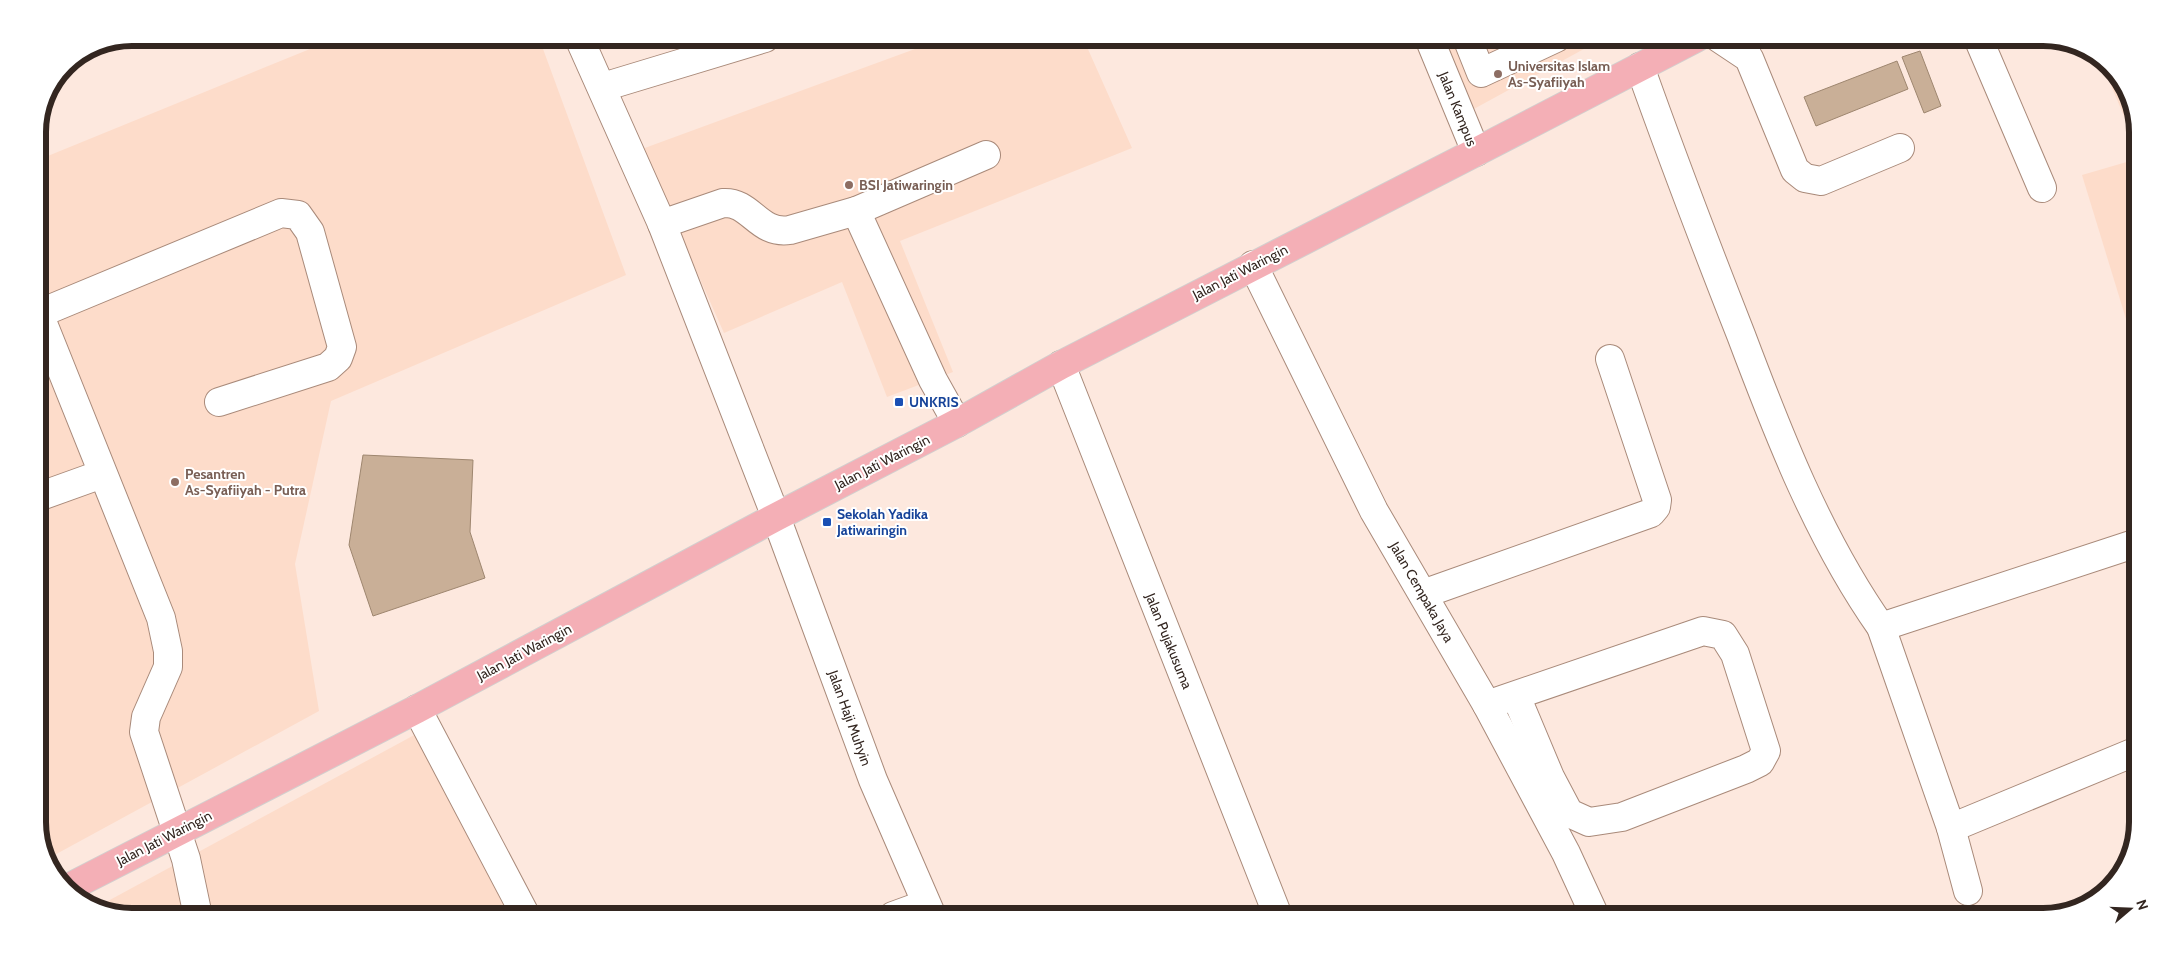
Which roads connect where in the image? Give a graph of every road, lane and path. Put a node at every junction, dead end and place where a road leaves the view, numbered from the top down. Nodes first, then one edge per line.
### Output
1 (583, 46) edge
2 (739, 46) edge
3 (1432, 46) edge
4 (1470, 46) edge
5 (1539, 46) edge
6 (1680, 46) edge
7 (1731, 46) edge
8 (1981, 46) edge
9 (1640, 66) junction
10 (603, 87) junction
11 (1900, 148) dead end
12 (1476, 152) junction
13 (986, 155) dead end
14 (2042, 188) dead end
15 (856, 212) junction
16 (662, 224) junction
17 (1254, 265) junction
18 (46, 310) edge
19 (46, 333) edge
20 (1610, 359) dead end
21 (1060, 365) junction
22 (219, 402) dead end
23 (957, 422) junction
24 (102, 474) junction
25 (46, 494) edge
26 (776, 516) junction
27 (2129, 546) edge
28 (1423, 594) junction
29 (1881, 628) junction
30 (1516, 696) junction
31 (1487, 704) junction
32 (417, 709) junction
33 (2129, 755) edge
34 (1951, 828) junction
35 (178, 831) junction
36 (75, 885) edge
37 (1968, 891) dead end
38 (196, 908) edge
39 (522, 908) edge
40 (928, 908) edge
41 (1275, 908) edge
42 (1591, 908) edge

1 - 10 street, Jalan Haji Muhyin
2 - 10 street
3 - 12 street, Jalan Kampus
4 - 5 street
6 - 9 main road, Jalan Jati Waringin
7 - 11 street
8 - 14 street
9 - 12 main road, Jalan Jati Waringin
9 - 29 street
10 - 16 street, Jalan Haji Muhyin
12 - 17 main road, Jalan Jati Waringin
13 - 15 street
15 - 16 street
15 - 23 street
16 - 26 street, Jalan Haji Muhyin
17 - 21 main road, Jalan Jati Waringin
17 - 28 street, Jalan Cempaka Jaya
18 - 22 street
19 - 24 street
20 - 28 street
21 - 23 main road, Jalan Jati Waringin
21 - 41 street, Jalan Pujakusuma
23 - 26 main road, Jalan Jati Waringin
24 - 25 street
24 - 35 street
26 - 32 main road, Jalan Jati Waringin
26 - 40 street, Jalan Haji Muhyin
27 - 29 street
28 - 31 street, Jalan Cempaka Jaya
29 - 34 street
30 - 30 street
30 - 31 street
31 - 42 street, Jalan Cempaka Jaya
32 - 35 main road, Jalan Jati Waringin
32 - 39 street
33 - 34 street
34 - 37 street
35 - 36 main road, Jalan Jati Waringin
35 - 38 street

